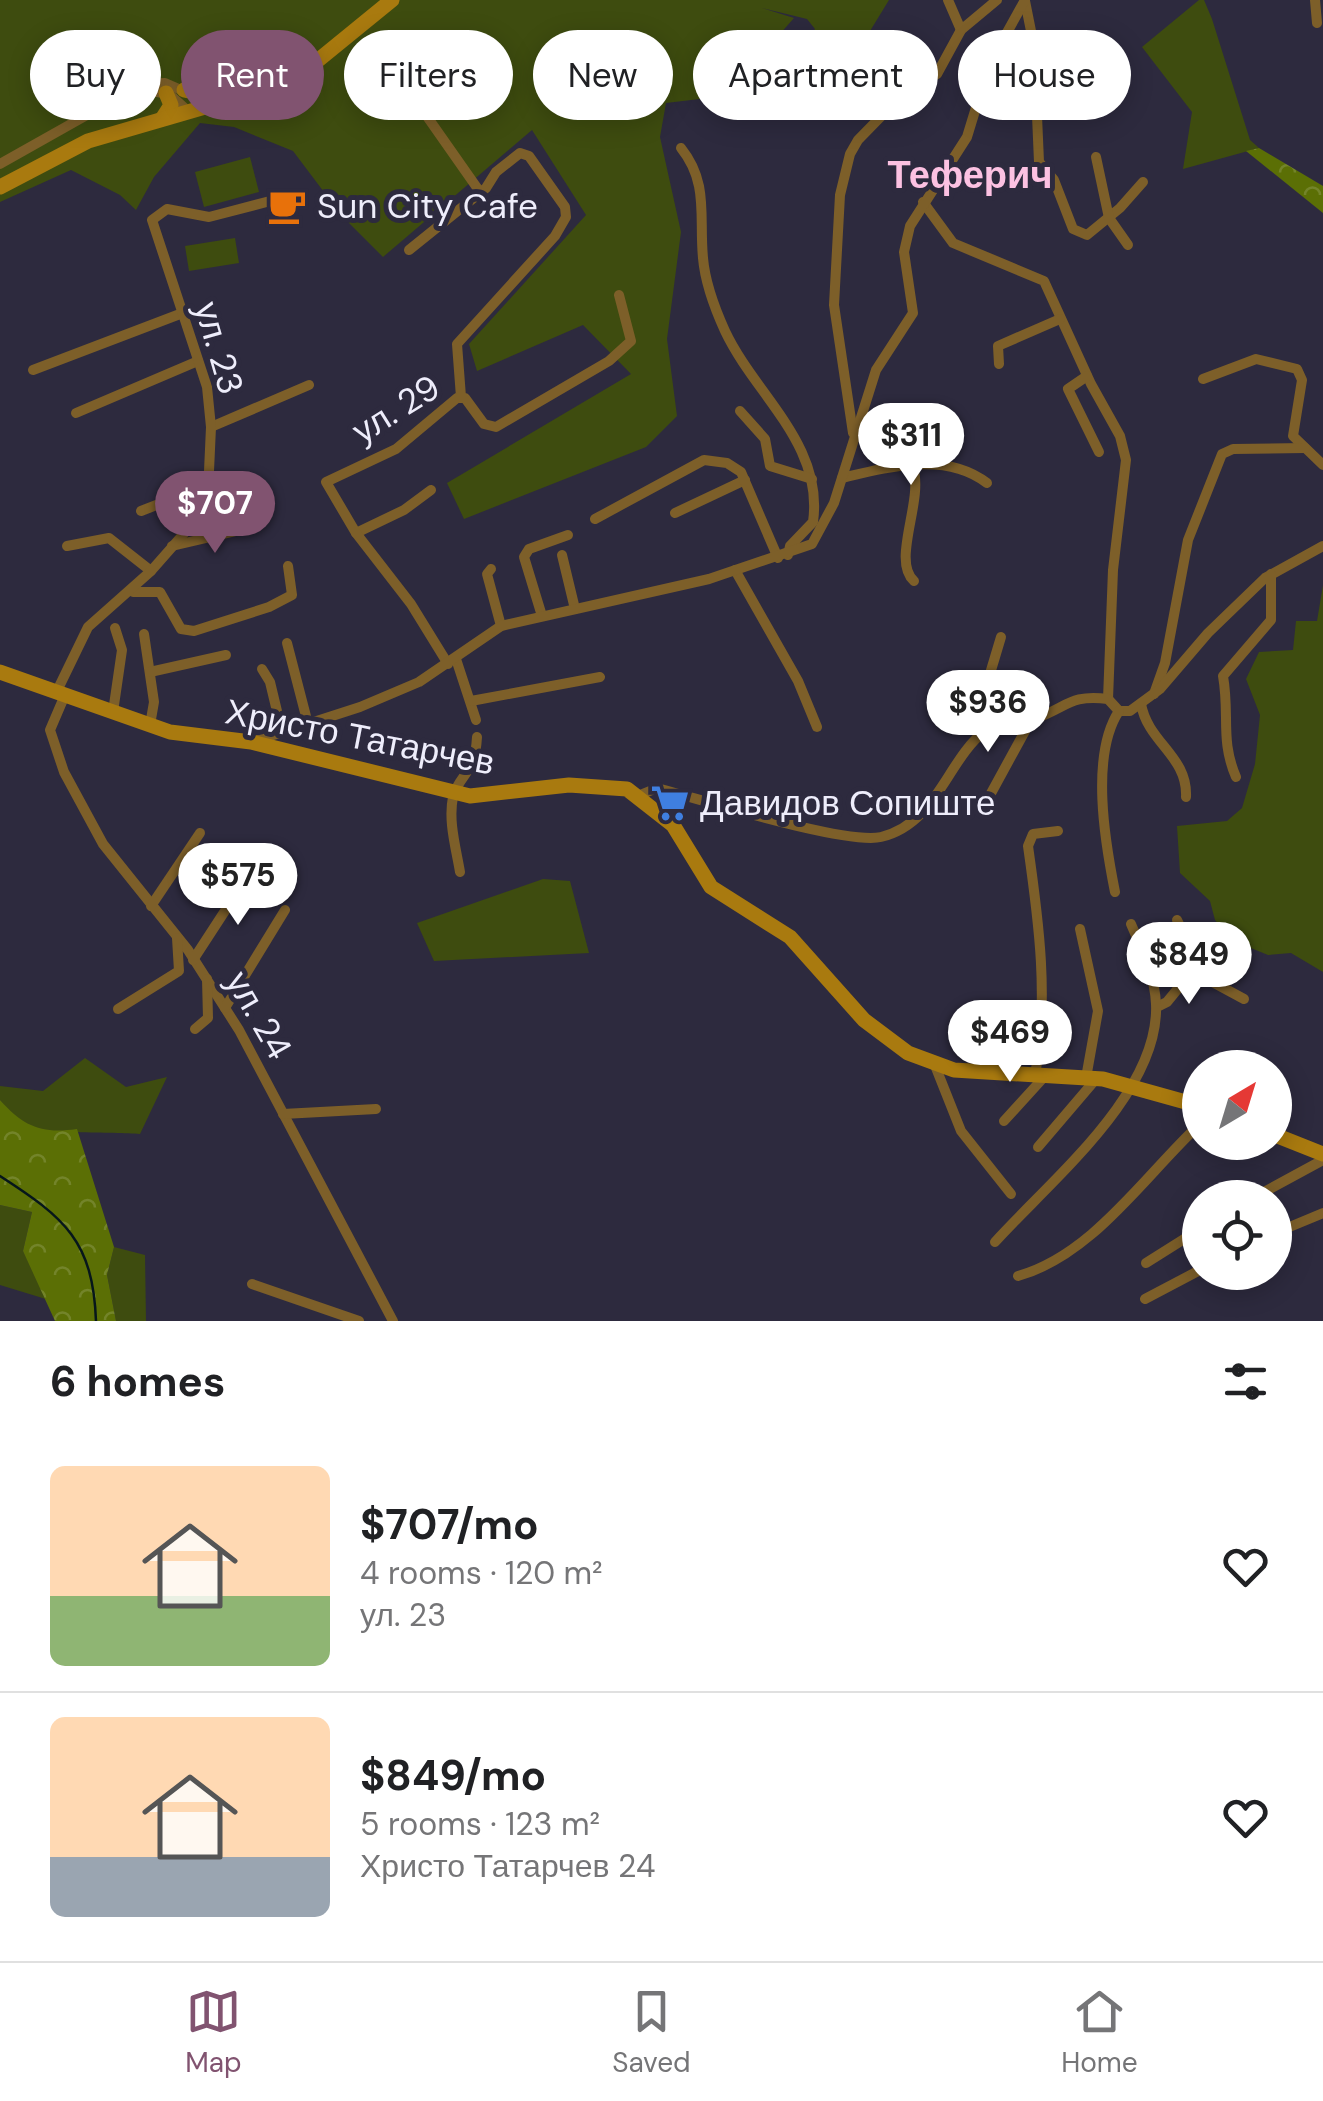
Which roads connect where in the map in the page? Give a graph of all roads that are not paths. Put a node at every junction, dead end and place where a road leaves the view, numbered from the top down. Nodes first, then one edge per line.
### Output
1 (392, 0) edge
2 (948, 0) edge
3 (997, 0) edge
4 (1025, 0) edge
5 (1315, 0) edge
6 (1317, 23) dead end
7 (960, 30) joint
8 (958, 34) edge
9 (324, 58) edge
10 (161, 92) edge
11 (166, 93) junction
12 (181, 105) edge
13 (181, 114) edge
14 (162, 119) junction
15 (79, 120) edge
16 (430, 120) edge
17 (682, 148) dead end
18 (1096, 157) dead end
19 (0, 164) edge
20 (1143, 182) dead end
21 (0, 187) edge
22 (480, 192) junction
23 (278, 198) dead end
24 (923, 202) junction
25 (1109, 218) junction
26 (1128, 245) dead end
27 (410, 250) dead end
28 (619, 296) dead end
29 (180, 314) junction
30 (1060, 319) junction
31 (198, 361) junction
32 (1000, 364) dead end
33 (33, 370) dead end
34 (1087, 376) junction
35 (1202, 379) dead end
36 (308, 386) dead end
37 (461, 398) junction
38 (740, 411) dead end
39 (76, 413) dead end
40 (211, 427) junction
41 (854, 439) junction
42 (1305, 448) junction
43 (1099, 452) dead end
44 (1323, 465) edge
45 (913, 468) junction
46 (842, 478) junction
47 (745, 480) junction
48 (812, 480) junction
49 (986, 483) dead end
50 (208, 485) junction
51 (431, 490) dead end
52 (141, 511) dead end
53 (675, 513) dead end
54 (596, 519) dead end
55 (249, 528) dead end
56 (356, 533) junction
57 (568, 535) dead end
58 (67, 546) dead end
59 (1323, 546) edge
60 (171, 547) junction
61 (562, 555) dead end
62 (783, 556) junction
63 (288, 566) dead end
64 (491, 568) dead end
65 (735, 570) junction
66 (150, 571) junction
67 (1271, 574) junction
68 (914, 581) dead end
69 (132, 592) junction
70 (575, 609) junction
71 (542, 616) junction
72 (502, 626) junction
73 (115, 628) dead end
74 (144, 634) dead end
75 (1001, 637) dead end
76 (287, 643) dead end
77 (226, 655) dead end
78 (452, 661) junction
79 (262, 670) dead end
80 (0, 672) edge
81 (150, 672) junction
82 (600, 678) dead end
83 (60, 694) junction
84 (1154, 694) junction
85 (1108, 699) junction
86 (470, 701) junction
87 (1141, 704) junction
88 (113, 712) junction
89 (1119, 712) junction
90 (476, 720) dead end
91 (1031, 720) junction
92 (150, 724) junction
93 (308, 724) junction
94 (818, 726) dead end
95 (282, 732) junction
96 (979, 736) junction
97 (477, 737) dead end
98 (251, 742) junction
99 (1236, 777) dead end
100 (454, 793) junction
101 (640, 795) junction
102 (1186, 797) dead end
103 (983, 808) dead end
104 (1058, 831) dead end
105 (200, 833) dead end
106 (460, 872) dead end
107 (248, 874) dead end
108 (1115, 892) dead end
109 (151, 906) junction
110 (285, 910) dead end
111 (1177, 920) dead end
112 (1131, 924) dead end
113 (1080, 928) dead end
114 (177, 937) junction
115 (194, 960) junction
116 (1194, 972) junction
117 (207, 978) junction
118 (1244, 1000) dead end
119 (1157, 1007) junction
120 (118, 1008) dead end
121 (226, 1008) junction
122 (195, 1030) dead end
123 (934, 1063) junction
124 (1041, 1075) junction
125 (1091, 1078) junction
126 (1129, 1084) junction
127 (1182, 1100) edge
128 (376, 1109) dead end
129 (283, 1114) junction
130 (1004, 1121) dead end
131 (1182, 1142) edge
132 (1292, 1143) edge
133 (1038, 1147) dead end
134 (1323, 1157) edge
135 (1284, 1180) edge
136 (1012, 1194) dead end
137 (1323, 1213) edge
138 (1292, 1225) edge
139 (1182, 1240) edge
140 (996, 1242) dead end
141 (1146, 1263) dead end
142 (1018, 1276) dead end
143 (1182, 1279) edge
144 (252, 1284) dead end
145 (1144, 1299) dead end
146 (358, 1321) edge
147 (393, 1321) edge

1 - 9 main road
2 - 7 street
3 - 7 street
4 - 24 street
4 - 25 street
5 - 6 street
8 - 41 street
10 - 11 street
11 - 12 street
11 - 14 main road
13 - 14 main road
14 - 21 main road
15 - 19 street
16 - 22 street
17 - 48 street
18 - 25 street
20 - 25 street
22 - 27 street
22 - 37 street
23 - 29 street, ул. 23
24 - 30 street
24 - 41 street
25 - 26 street
28 - 37 street, ул. 29
29 - 31 street, ул. 23
29 - 33 street
30 - 32 street
30 - 34 street
31 - 39 street
31 - 40 street, ул. 23
34 - 43 street
34 - 85 street
35 - 42 street
36 - 40 street
37 - 56 street, ул. 29
38 - 48 street
40 - 50 street, ул. 23
41 - 46 street
42 - 44 street
42 - 84 street
45 - 46 street
45 - 49 street
45 - 68 street
46 - 62 street
47 - 53 street
47 - 54 street
47 - 62 street
48 - 62 street
50 - 52 street
50 - 60 street, ул. 23
51 - 56 street
55 - 60 street
56 - 78 street, ул. 29
57 - 71 street
58 - 66 street
59 - 67 street
60 - 66 street, ул. 23
61 - 70 street
62 - 65 street
63 - 69 street
64 - 72 street
65 - 70 street
65 - 94 street
66 - 69 street, ул. 23
67 - 84 street
67 - 99 street
69 - 83 street, ул. 23
70 - 71 street
71 - 72 street
72 - 78 street
73 - 88 street
74 - 81 street
75 - 96 street
76 - 93 street
77 - 81 street
78 - 86 street, ул. 29
78 - 93 street
79 - 95 street
80 - 83 main road, Христо Татарчев
81 - 92 street
82 - 86 street
83 - 88 main road, Христо Татарчев
83 - 109 street, ул. 24
84 - 87 street
85 - 89 street
85 - 91 street
86 - 90 street, ул. 29
87 - 89 street
87 - 102 street
88 - 92 main road, Христо Татарчев
89 - 108 street
91 - 96 street
91 - 103 street
92 - 98 main road, Христо Татарчев
93 - 95 street
95 - 98 street
96 - 101 street
97 - 100 street
98 - 100 main road, Христо Татарчев
100 - 101 main road, Христо Татарчев
100 - 106 street
101 - 123 main road
104 - 124 street
105 - 109 street
107 - 115 street
109 - 114 street, ул. 24
110 - 121 street
111 - 116 street
112 - 119 street
113 - 125 street
114 - 115 street, ул. 24
114 - 120 street
115 - 117 street, ул. 24
116 - 118 street
116 - 119 street
117 - 121 street, ул. 24
117 - 122 street
119 - 126 street
121 - 129 street, ул. 24
123 - 124 main road
123 - 136 street
124 - 125 main road
124 - 130 street
125 - 126 main road
125 - 133 street
126 - 127 main road
126 - 140 street
128 - 129 street
129 - 147 street, ул. 24
131 - 142 street
132 - 134 main road
134 - 135 street
137 - 138 street
139 - 141 street
143 - 145 street
144 - 146 street

